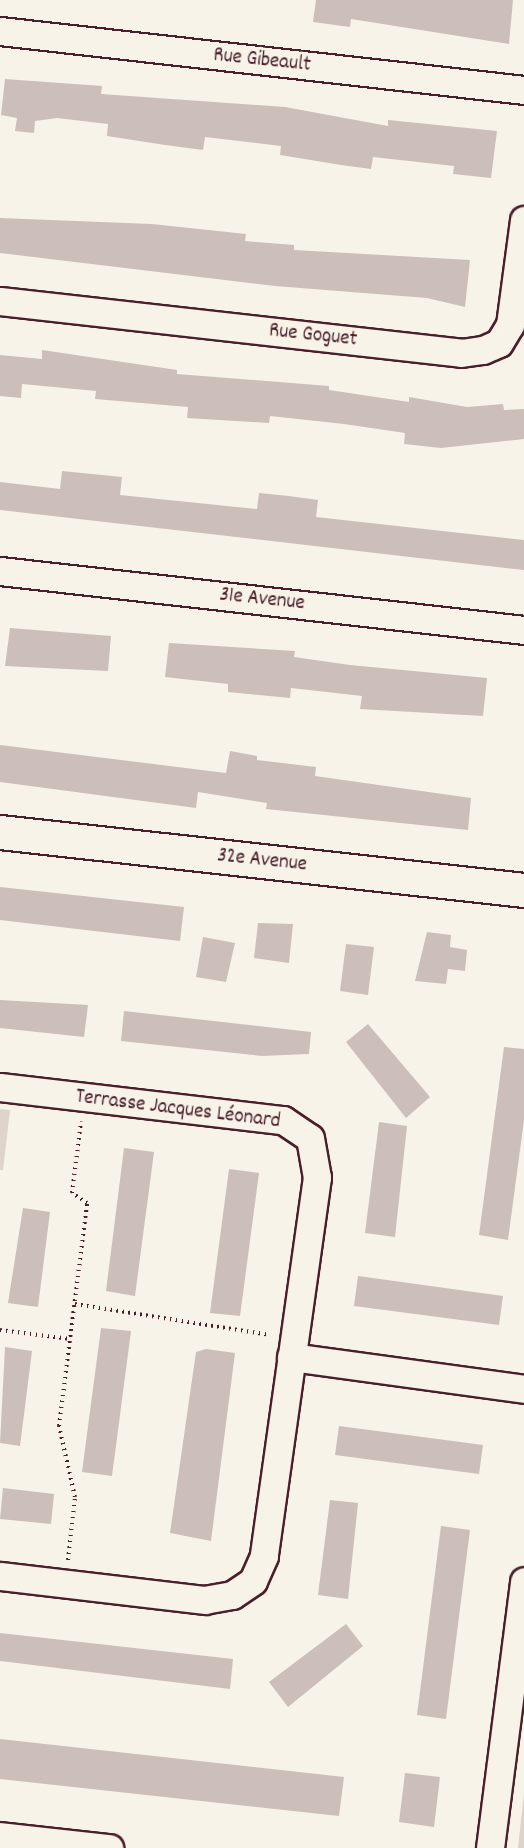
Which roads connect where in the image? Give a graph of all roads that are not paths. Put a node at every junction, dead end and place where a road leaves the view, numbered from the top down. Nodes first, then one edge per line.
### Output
1 (0, 32) edge
2 (524, 90) edge
3 (524, 220) edge
4 (0, 301) edge
5 (0, 571) edge
6 (524, 630) edge
7 (0, 832) edge
8 (524, 890) edge
9 (0, 1087) edge
10 (293, 1348) junction
11 (524, 1389) edge
12 (0, 1576) edge
13 (524, 1581) edge
14 (0, 1836) edge
15 (109, 1848) edge
16 (490, 1848) edge

1 - 2 street, Rue Gibeault
3 - 4 street, Rue Goguet
5 - 6 street, 31e Avenue
7 - 8 street, 32e Avenue
9 - 10 street, Terrasse Jacques Léonard
10 - 11 street
10 - 12 street, Terrasse Jacques Léonard
13 - 16 street
14 - 15 street

